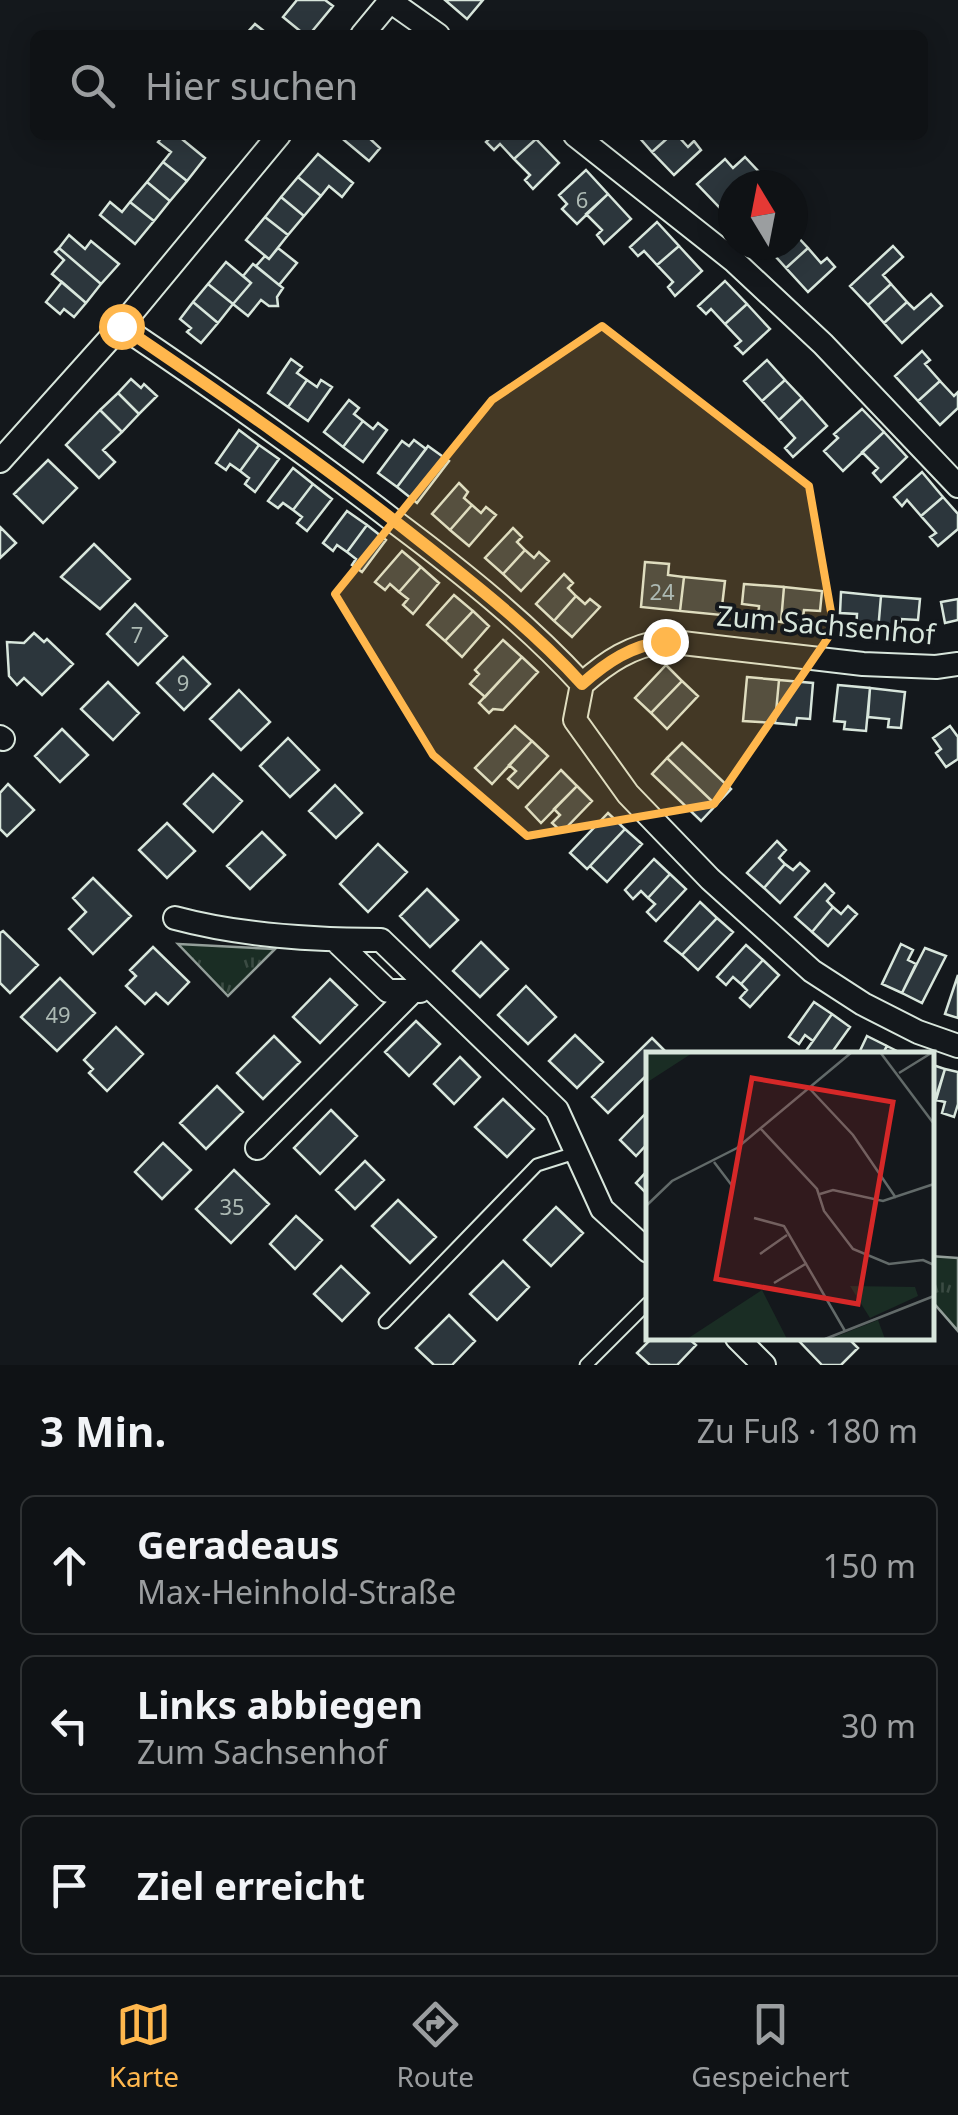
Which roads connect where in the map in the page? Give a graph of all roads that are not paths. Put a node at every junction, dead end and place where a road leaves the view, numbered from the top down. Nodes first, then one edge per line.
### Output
1 (390, 1) edge
2 (366, 30) edge
3 (431, 30) edge
4 (275, 140) edge
5 (581, 140) edge
6 (121, 326) junction
7 (0, 461) edge
8 (958, 486) edge
9 (958, 664) edge
10 (582, 684) junction
11 (176, 918) dead end
12 (335, 940) junction
13 (422, 991) junction
14 (958, 1046) edge
15 (257, 1148) dead end
16 (578, 1152) junction
17 (646, 1249) edge
18 (646, 1304) edge
19 (385, 1322) dead end
20 (738, 1340) edge
21 (586, 1365) edge
22 (764, 1365) edge

1 - 2 street
1 - 3 street
4 - 6 street
5 - 8 street
6 - 7 street
6 - 10 street
9 - 10 street, Zum Sachsenhof
10 - 14 street
11 - 12 street
12 - 13 street
12 - 13 street
13 - 15 street
13 - 16 street
16 - 17 street
16 - 19 lane
18 - 21 lane
20 - 22 street

